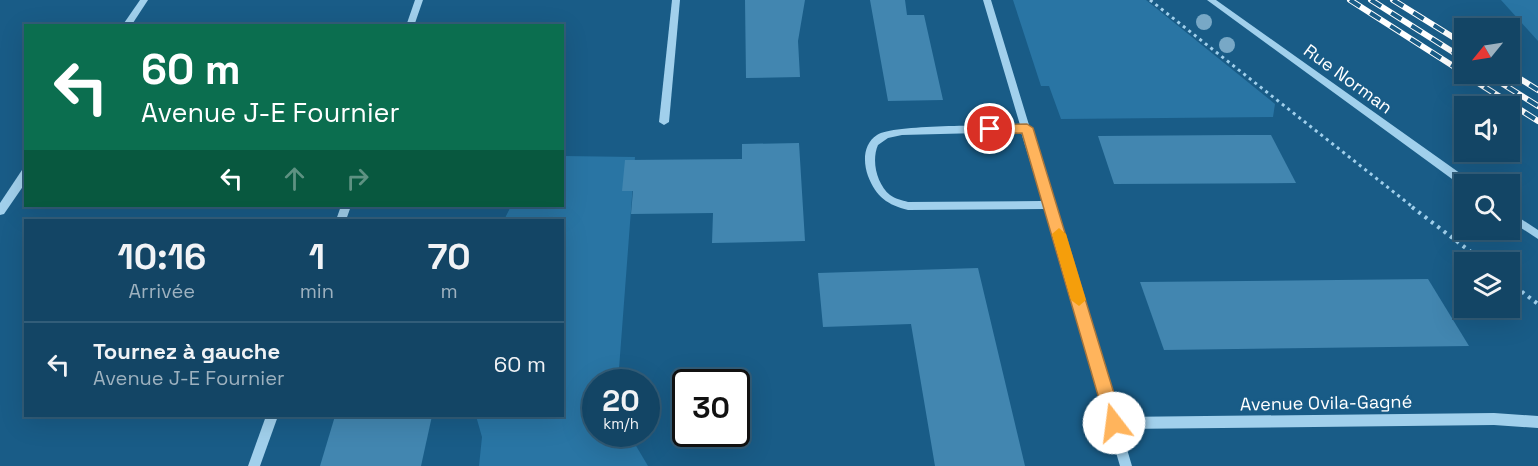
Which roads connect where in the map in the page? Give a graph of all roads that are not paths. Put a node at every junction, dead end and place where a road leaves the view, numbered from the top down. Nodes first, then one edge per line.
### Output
1 (144, 0) edge
2 (419, 0) edge
3 (676, 0) edge
4 (987, 0) edge
5 (1210, 0) edge
6 (127, 24) edge
7 (411, 24) edge
8 (664, 122) dead end
9 (1027, 128) junction
10 (1454, 175) edge
11 (24, 176) edge
12 (1050, 205) junction
13 (0, 210) edge
14 (1520, 223) edge
15 (1538, 236) edge
16 (272, 417) edge
17 (1538, 422) edge
18 (1114, 423) junction
19 (254, 466) edge
20 (1126, 466) edge

1 - 6 street
2 - 7 street
3 - 8 street
4 - 9 street
5 - 10 street, Rue Norman
9 - 12 street
9 - 12 street
11 - 13 street
12 - 18 street
14 - 15 street
16 - 19 street
17 - 18 street, Avenue Ovila-Gagné
18 - 20 street

